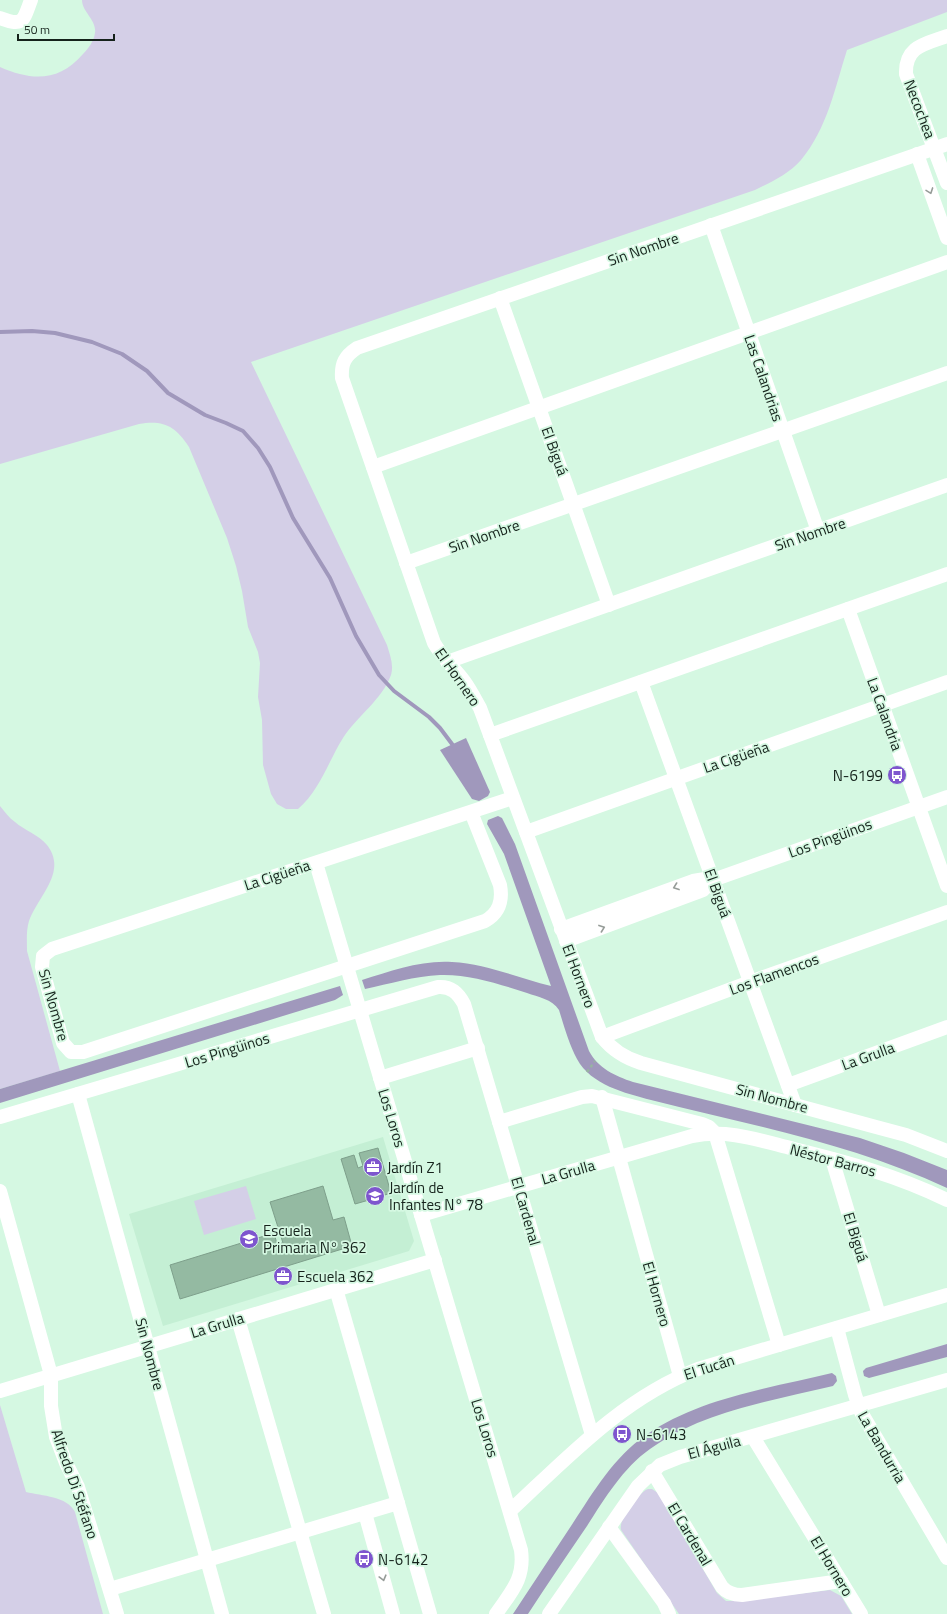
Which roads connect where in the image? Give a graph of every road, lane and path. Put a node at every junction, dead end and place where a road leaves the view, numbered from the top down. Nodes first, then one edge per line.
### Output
1 (31, 0) edge
2 (0, 18) edge
3 (947, 36) edge
4 (941, 146) edge
5 (917, 154) junction
6 (947, 183) edge
7 (711, 225) junction
8 (947, 238) edge
9 (947, 262) edge
10 (500, 298) junction
11 (748, 333) junction
12 (344, 359) joint
13 (947, 373) edge
14 (539, 408) junction
15 (783, 431) junction
16 (373, 468) junction
17 (947, 485) edge
18 (574, 504) junction
19 (818, 531) junction
20 (406, 563) junction
21 (947, 574) edge
22 (609, 604) junction
23 (848, 609) junction
24 (447, 662) junction
25 (641, 682) junction
26 (947, 682) edge
27 (882, 705) junction
28 (490, 735) junction
29 (676, 778) junction
30 (947, 797) edge
31 (513, 798) junction
32 (919, 807) junction
33 (471, 812) junction
34 (526, 832) junction
35 (316, 863) junction
36 (713, 880) junction
37 (947, 886) edge
38 (947, 912) edge
39 (563, 935) junction
40 (43, 956) joint
41 (346, 966) junction
42 (750, 982) junction
43 (453, 990) joint
44 (360, 1010) junction
45 (947, 1027) edge
46 (602, 1037) junction
47 (478, 1048) junction
48 (595, 1062) dead end
49 (587, 1072) dead end
50 (380, 1078) junction
51 (788, 1085) junction
52 (78, 1094) junction
53 (602, 1097) junction
54 (795, 1105) junction
55 (0, 1117) edge
56 (499, 1122) junction
57 (715, 1133) junction
58 (947, 1151) edge
59 (619, 1158) junction
60 (832, 1158) junction
61 (518, 1186) junction
62 (0, 1191) edge
63 (947, 1200) edge
64 (421, 1215) junction
65 (435, 1260) junction
66 (336, 1289) junction
67 (947, 1296) edge
68 (879, 1315) junction
69 (238, 1319) junction
70 (837, 1328) junction
71 (779, 1345) junction
72 (148, 1346) junction
73 (51, 1375) junction
74 (680, 1376) junction
75 (947, 1380) edge
76 (0, 1390) edge
77 (859, 1406) junction
78 (592, 1435) junction
79 (753, 1437) junction
80 (652, 1471) junction
81 (398, 1503) junction
82 (510, 1511) junction
83 (365, 1513) junction
84 (609, 1527) junction
85 (300, 1532) junction
86 (947, 1558) edge
87 (207, 1560) junction
88 (841, 1581) junction
89 (110, 1589) junction
90 (117, 1614) edge
91 (222, 1614) edge
92 (324, 1614) edge
93 (393, 1614) edge
94 (430, 1614) edge
95 (496, 1614) edge
96 (549, 1614) edge
97 (669, 1614) edge
98 (861, 1614) edge

1 - 2 street
3 - 4 street, Necochea
4 - 5 street, Sin Nombre
4 - 6 street, Necochea
5 - 7 street, Sin Nombre
5 -> 8 street, Necochea
7 - 10 street, Sin Nombre
7 - 11 street, Las Calandrias
9 - 11 street
10 - 12 street, Sin Nombre
10 - 14 street, El Biguá
11 - 14 street
11 - 15 street, Las Calandrias
12 - 16 street, El Hornero
13 - 15 street, Sin Nombre
14 - 16 street
14 - 18 street, El Biguá
15 - 18 street, Sin Nombre
15 - 19 street, Las Calandrias
16 - 20 street, El Hornero
17 - 19 street, Sin Nombre
18 - 20 street, Sin Nombre
18 - 22 street, El Biguá
19 - 22 street, Sin Nombre
20 - 24 street, El Hornero
21 - 23 street
22 - 24 street, Sin Nombre
23 - 25 street
23 - 27 street, La Calandria
24 - 28 street, El Hornero
25 - 28 street
25 - 29 street, El Biguá
26 - 27 street, La Cigüeña
27 - 29 street, La Cigüeña
27 - 32 street, La Calandria
28 - 31 street, El Hornero
29 - 34 street, La Cigüeña
29 - 36 street, El Biguá
30 - 32 street, Los Pingüinos
31 - 33 street, La Cigüeña
31 - 34 street, El Hornero
32 - 36 street, Los Pingüinos
32 - 37 street, La Calandria
33 - 35 street, La Cigüeña
33 - 41 street
34 - 39 street, El Hornero
35 - 40 street, La Cigüeña
35 - 41 street, Los Loros
36 - 39 street, Los Pingüinos
36 - 42 street, El Biguá
38 - 42 street, Los Flamencos
39 - 46 street, El Hornero
40 - 41 street, Sin Nombre
41 - 44 street, Los Loros
42 - 46 street, Los Flamencos
42 - 51 street, El Biguá
43 - 44 street, Los Pingüinos
43 - 47 street, El Cardenal
44 - 50 street, Los Loros
44 - 52 street, Los Pingüinos
45 - 51 street, La Grulla
46 - 54 street, Sin Nombre
47 - 50 street
47 - 56 street, El Cardenal
48 - 49 path
50 - 64 street, Los Loros
51 - 54 street, El Biguá
52 - 55 street, Los Pingüinos
52 - 72 street, Sin Nombre
53 - 56 street
53 - 57 street
53 - 59 street, El Hornero
54 - 58 street, Sin Nombre
56 - 61 street, El Cardenal
57 - 59 street, La Grulla
57 - 60 street, Néstor Barros
57 - 71 street
59 - 61 street, La Grulla
59 - 74 street, El Hornero
60 - 63 street, Néstor Barros
60 - 68 street, El Biguá
61 - 64 street, La Grulla
61 - 78 street, El Cardenal
62 - 73 street, Alfredo Di Stéfano
64 - 65 street, Los Loros
65 - 66 street, La Grulla
65 - 82 street, Los Loros
66 - 69 street, La Grulla
66 - 81 street
67 - 68 street, El Tucán
68 - 70 street, El Tucán
69 - 72 street, La Grulla
69 - 85 street
70 - 71 street, El Tucán
70 - 77 street, La Bandurria
71 - 74 street, El Tucán
72 - 73 street, La Grulla
72 - 87 street, Sin Nombre
73 - 76 street, La Grulla
73 - 89 street, Alfredo Di Stéfano
74 - 78 street, El Tucán
75 - 77 street, El Águila
77 - 79 street, El Águila
77 - 86 street, La Bandurria
78 - 82 street, El Tucán
79 - 80 street, El Águila
79 - 88 street, El Hornero
80 - 84 street, El Águila
80 - 88 street, El Cardenal
81 - 83 street
81 - 94 street
82 - 95 street
83 - 85 street
83 -> 93 street
84 - 96 street, El Águila
84 - 97 street
85 - 87 street
85 - 92 street
87 - 89 street
87 - 91 street, Sin Nombre
88 - 98 street, El Hornero
89 - 90 street, Alfredo Di Stéfano

